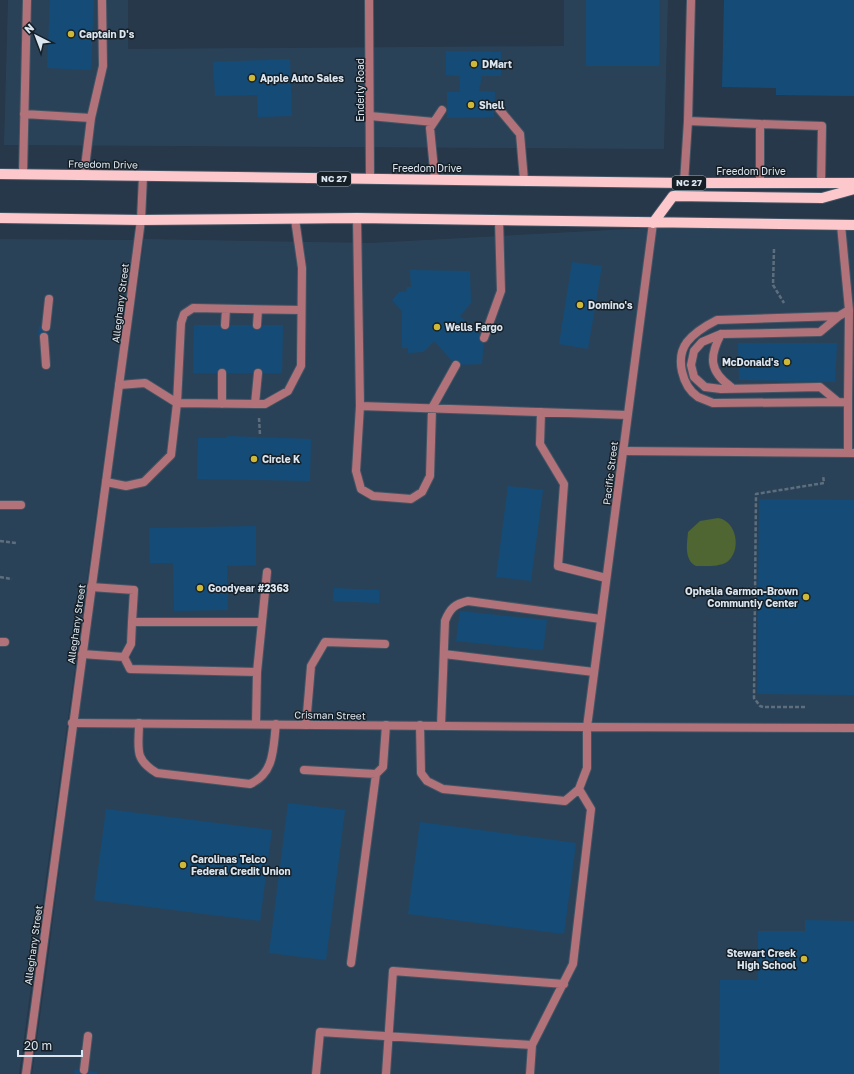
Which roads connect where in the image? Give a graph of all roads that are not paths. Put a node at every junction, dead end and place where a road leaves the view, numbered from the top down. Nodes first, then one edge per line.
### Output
1 (27, 0) edge
2 (102, 0) edge
3 (369, 0) edge
4 (691, 0) edge
5 (499, 109) dead end
6 (442, 110) dead end
7 (24, 114) junction
8 (370, 116) junction
9 (91, 118) junction
10 (688, 121) junction
11 (434, 122) junction
12 (760, 124) junction
13 (0, 174) edge
14 (23, 174) junction
15 (84, 175) junction
16 (143, 176) junction
17 (370, 179) junction
18 (435, 180) junction
19 (524, 180) junction
20 (684, 183) junction
21 (760, 183) junction
22 (821, 183) junction
23 (854, 183) edge
24 (854, 189) edge
25 (0, 218) edge
26 (356, 218) junction
27 (294, 219) junction
28 (141, 220) junction
29 (499, 220) junction
30 (653, 223) junction
31 (841, 225) junction
32 (854, 225) edge
33 (49, 299) dead end
34 (226, 309) junction
35 (258, 310) junction
36 (301, 310) junction
37 (849, 310) junction
38 (839, 316) junction
39 (225, 325) dead end
40 (257, 325) dead end
41 (46, 327) dead end
42 (721, 334) junction
43 (44, 337) dead end
44 (484, 338) dead end
45 (46, 365) dead end
46 (456, 365) dead end
47 (222, 372) dead end
48 (258, 373) dead end
49 (119, 385) junction
50 (731, 387) junction
51 (837, 401) junction
52 (848, 402) junction
53 (177, 403) junction
54 (222, 404) junction
55 (255, 404) junction
56 (360, 406) junction
57 (432, 408) junction
58 (541, 412) junction
59 (627, 415) junction
60 (623, 450) junction
61 (851, 453) edge
62 (106, 482) junction
63 (0, 505) edge
64 (21, 505) dead end
65 (267, 572) dead end
66 (606, 578) junction
67 (91, 587) junction
68 (601, 619) junction
69 (132, 622) junction
70 (262, 622) junction
71 (385, 644) dead end
72 (82, 654) junction
73 (444, 654) junction
74 (124, 657) junction
75 (257, 672) junction
76 (594, 672) junction
77 (72, 723) junction
78 (139, 723) junction
79 (256, 724) junction
80 (276, 724) junction
81 (306, 725) junction
82 (386, 725) junction
83 (420, 725) junction
84 (441, 726) junction
85 (587, 727) junction
86 (854, 728) edge
87 (304, 770) dead end
88 (376, 774) junction
89 (579, 789) junction
90 (351, 963) dead end
91 (564, 984) junction
92 (88, 1036) dead end
93 (389, 1036) junction
94 (532, 1045) junction
95 (84, 1070) dead end
96 (26, 1074) edge
97 (316, 1074) edge
98 (386, 1074) edge
99 (530, 1074) edge

1 - 7 street
2 - 9 street
3 - 8 street, Enderly Road
4 - 10 street
5 - 19 street
6 - 11 street
7 - 9 street
7 - 14 street
8 - 11 street
8 - 17 street, Enderly Road
9 - 15 street
10 - 12 street
10 - 20 street
11 - 18 street
12 - 21 street
12 - 22 street
13 - 14 main road, Freedom Drive / NC 27
14 - 15 main road, Freedom Drive / NC 27
15 - 16 main road, Freedom Drive / NC 27
16 - 17 main road, Freedom Drive / NC 27
16 - 28 street, Alleghany Street
17 - 18 main road, Freedom Drive / NC 27
18 - 19 main road, Freedom Drive / NC 27
19 - 20 main road, Freedom Drive / NC 27
20 - 21 main road, Freedom Drive / NC 27
21 - 22 main road, Freedom Drive / NC 27
22 - 23 main road, Freedom Drive / NC 27
24 - 30 main road
25 - 28 main road
26 - 27 main road
26 - 29 main road
26 - 56 street
27 - 28 main road
27 - 36 street
28 - 49 street, Alleghany Street
29 - 30 main road
29 - 44 street
30 - 31 main road
30 - 59 street, Pacific Street
31 - 32 main road
31 - 37 street
33 - 41 street
34 - 35 street
34 - 39 street
34 - 53 street
35 - 36 street
35 - 40 street
36 - 55 street
37 - 38 street
37 - 52 street
38 - 42 street
38 - 51 street
42 - 50 street
42 - 50 street
43 - 45 street
46 - 57 street
47 - 54 street
48 - 55 street
49 - 53 street
49 - 62 street, Alleghany Street
50 - 51 street
51 - 52 street
52 - 61 street
53 - 54 street
53 - 62 street
54 - 55 street
56 - 57 street
56 - 57 street
57 - 58 street
58 - 59 street
58 - 66 street
59 - 60 street, Pacific Street
60 - 61 street
60 - 66 street, Pacific Street
62 - 67 street, Alleghany Street
63 - 64 street
65 - 70 street
66 - 68 street, Pacific Street
67 - 69 street
67 - 72 street, Alleghany Street
68 - 73 street
68 - 76 street, Pacific Street
69 - 70 street
69 - 74 street
70 - 75 street
71 - 81 street
72 - 74 street
72 - 77 street, Alleghany Street
73 - 76 street
73 - 84 street
74 - 75 street
75 - 79 street
76 - 85 street, Pacific Street
77 - 78 street, Crisman Street
77 - 96 street, Alleghany Street
78 - 79 street, Crisman Street
78 - 80 street
79 - 80 street, Crisman Street
80 - 81 street, Crisman Street
81 - 82 street, Crisman Street
82 - 83 street, Crisman Street
82 - 88 street
83 - 84 street, Crisman Street
83 - 89 street
84 - 85 street, Crisman Street
85 - 86 street, Crisman Street
85 - 89 street, Pacific Street
87 - 88 street
88 - 90 street
89 - 91 street
91 - 93 street
91 - 94 street
92 - 95 street
93 - 94 street
93 - 97 street
93 - 98 street
94 - 99 street

